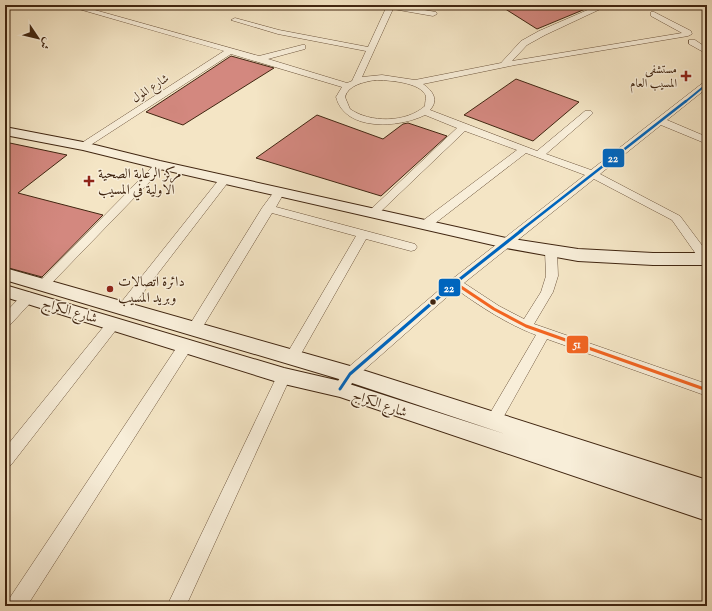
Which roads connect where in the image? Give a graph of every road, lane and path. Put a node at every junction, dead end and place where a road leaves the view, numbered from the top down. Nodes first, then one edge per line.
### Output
1 (69, 5) edge
2 (379, 5) edge
3 (605, 5) edge
4 (391, 6) edge
5 (433, 14) dead end
6 (654, 14) dead end
7 (234, 20) dead end
8 (692, 42) dead end
9 (302, 47) dead end
10 (371, 50) junction
11 (230, 51) junction
12 (707, 52) edge
13 (259, 59) junction
14 (504, 65) junction
15 (356, 82) junction
16 (415, 83) junction
17 (707, 84) edge
18 (348, 86) junction
19 (424, 111) junction
20 (588, 112) dead end
21 (660, 121) junction
22 (463, 127) junction
23 (5, 131) edge
24 (707, 141) edge
25 (83, 146) junction
26 (524, 150) junction
27 (538, 155) junction
28 (160, 165) junction
29 (592, 174) junction
30 (225, 179) junction
31 (280, 191) junction
32 (268, 208) junction
33 (373, 213) junction
34 (425, 225) junction
35 (363, 234) junction
36 (506, 244) junction
37 (411, 248) dead end
38 (551, 251) junction
39 (707, 260) edge
40 (5, 274) edge
41 (455, 284) junction
42 (5, 291) edge
43 (36, 291) junction
44 (119, 316) junction
45 (5, 322) edge
46 (526, 326) junction
47 (544, 333) junction
48 (190, 337) junction
49 (292, 357) junction
50 (284, 376) junction
51 (345, 382) junction
52 (707, 390) edge
53 (494, 420) junction
54 (5, 460) edge
55 (707, 491) edge
56 (707, 510) edge
57 (16, 606) edge
58 (176, 606) edge

1 - 11 street
2 - 4 street
3 - 14 street
4 - 5 street
4 - 10 street
6 - 14 street
7 - 10 street
8 - 12 street
9 - 13 street
10 - 15 street
11 - 13 street
11 - 25 street, شارع المول
13 - 18 street
14 - 16 street
15 - 16 street
15 - 18 street
16 - 19 street
17 - 21 street
18 - 19 street
19 - 22 street
20 - 27 street
21 - 24 street
21 - 29 street
22 - 26 street
22 - 33 street
23 - 25 main road
25 - 28 main road
26 - 27 street
26 - 34 street
27 - 29 street
28 - 30 main road
28 - 43 street
29 - 36 street
29 - 39 street
30 - 31 main road
30 - 44 street
31 - 32 street
31 - 33 main road
32 - 35 street
32 - 48 street
33 - 34 main road
34 - 36 main road
35 - 37 street
35 - 49 street
36 - 38 main road
36 - 41 street
38 - 39 main road
38 - 46 street
40 - 43 main road, شارع الكراج
41 - 46 street
41 - 51 street
42 - 43 main road, شارع الكراج
43 - 44 main road, شارع الكراج
43 - 45 street
44 - 48 main road, شارع الكراج
44 - 54 street
46 - 47 street
47 - 52 street
47 - 53 street
48 - 49 main road, شارع الكراج
48 - 50 main road, شارع الكراج
48 - 57 street
49 - 51 main road, شارع الكراج
50 - 51 main road, شارع الكراج
50 - 58 street
51 - 53 main road, شارع الكراج
51 - 56 main road, شارع الكراج
53 - 55 main road, شارع الكراج

